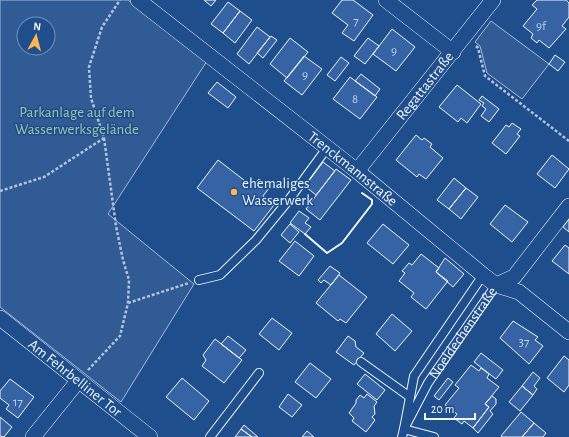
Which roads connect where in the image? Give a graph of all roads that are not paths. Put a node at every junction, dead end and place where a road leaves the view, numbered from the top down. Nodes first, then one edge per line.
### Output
1 (138, 0) edge
2 (386, 0) edge
3 (493, 0) edge
4 (453, 52) junction
5 (327, 148) junction
6 (357, 171) junction
7 (569, 206) edge
8 (483, 275) junction
9 (199, 280) road end
10 (496, 285) junction
11 (0, 318) edge
12 (569, 332) edge
13 (361, 362) dead end
14 (258, 373) dead end
15 (78, 381) junction
16 (410, 397) junction
17 (404, 428) junction
18 (33, 437) edge
19 (150, 437) edge
20 (210, 437) edge
21 (402, 437) edge
22 (434, 437) edge

1 - 5 street, Trenckmannstraße
2 - 4 street
3 - 4 street, Regattastraße
4 - 6 street, Regattastraße
5 - 6 street, Trenckmannstraße
5 - 9 lane
6 - 8 street, Trenckmannstraße
7 - 10 street, Noeldechenstraße
8 - 10 street, Trenckmannstraße
8 - 16 lane, Noeldechenstraße
10 - 12 street, Trenckmannstraße
10 - 17 lane, Noeldechenstraße
11 - 15 street, Am Fehrbelliner Tor
13 - 16 lane
14 - 20 lane
15 - 18 street
15 - 19 street, Am Fehrbelliner Tor
16 - 17 lane, Noeldechenstraße
17 - 21 lane
17 - 22 lane

